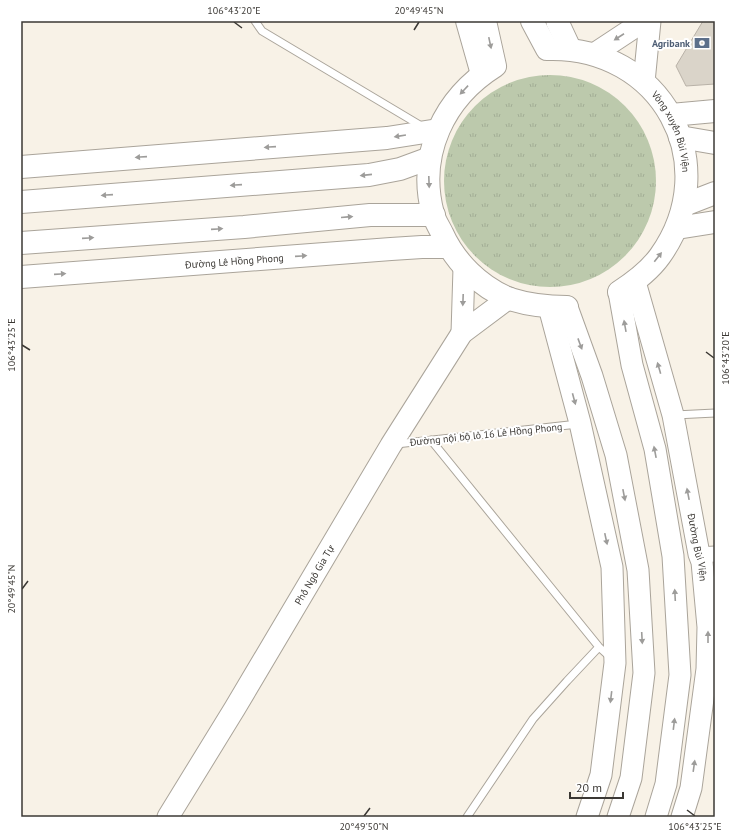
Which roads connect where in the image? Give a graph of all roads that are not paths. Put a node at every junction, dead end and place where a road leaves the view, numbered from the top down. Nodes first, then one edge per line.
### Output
1 (255, 21) edge
2 (467, 21) edge
3 (485, 21) edge
4 (532, 21) edge
5 (558, 21) edge
6 (644, 21) edge
7 (650, 21) edge
8 (570, 49) junction
9 (594, 54) junction
10 (488, 70) junction
11 (644, 82) junction
12 (715, 111) edge
13 (670, 115) junction
14 (434, 131) junction
15 (680, 137) junction
16 (715, 143) edge
17 (430, 158) junction
18 (21, 167) edge
19 (715, 193) edge
20 (21, 202) edge
21 (684, 205) junction
22 (434, 215) junction
23 (715, 222) edge
24 (677, 228) junction
25 (21, 243) edge
26 (448, 247) junction
27 (464, 268) junction
28 (21, 277) edge
29 (627, 287) junction
30 (509, 298) junction
31 (558, 307) junction
32 (462, 333) junction
33 (715, 412) edge
34 (673, 415) junction
35 (580, 423) junction
36 (431, 440) junction
37 (391, 445) junction
38 (707, 554) edge
39 (599, 647) junction
40 (615, 662) junction
41 (707, 669) junction
42 (680, 675) junction
43 (168, 817) edge
44 (467, 817) edge
45 (587, 817) edge
46 (618, 817) edge
47 (656, 817) edge
48 (682, 817) edge

1 - 14 lane
2 - 10 main road
3 -> 10 main road
4 - 8 main road, Vòng xuyến Bùi Viện
5 - 8 main road
6 -> 9 main road
7 - 11 main road
8 - 9 main road, Vòng xuyến Bùi Viện
9 - 11 main road, Vòng xuyến Bùi Viện
10 -> 14 main road
11 - 13 main road, Vòng xuyến Bùi Viện
12 - 13 main road
13 - 15 main road, Vòng xuyến Bùi Viện
14 - 17 main road
14 -> 18 main road
15 - 16 main road
15 - 21 main road, Vòng xuyến Bùi Viện
17 -> 20 main road
17 -> 22 main road
19 - 21 main road
21 - 24 main road, Vòng xuyến Bùi Viện
25 -> 22 main road
22 - 26 main road
23 - 24 main road
29 -> 24 main road, Vòng xuyến Bùi Viện
26 - 27 main road
28 -> 26 main road, Đường Lê Hồng Phong
27 - 30 main road
27 -> 32 main road
34 -> 29 main road, Đường Bùi Viện
42 -> 29 main road
30 - 31 main road
30 - 32 main road
31 -> 35 main road
31 -> 46 main road
32 - 37 main road, Phố Ngô Gia Tự
33 - 34 lane
38 -> 34 main road, Đường Bùi Viện
35 - 36 lane, Đường nội bộ lô 16 Lê Hồng Phong
35 -> 40 main road
36 - 37 lane, Đường nội bộ lô 16 Lê Hồng Phong
36 - 39 lane
37 - 43 main road, Phố Ngô Gia Tự
41 -> 38 main road, Đường Bùi Viện
39 - 40 lane
39 - 44 lane
40 -> 45 main road
41 - 42 main road
48 -> 41 main road, Đường Bùi Viện
47 -> 42 main road

